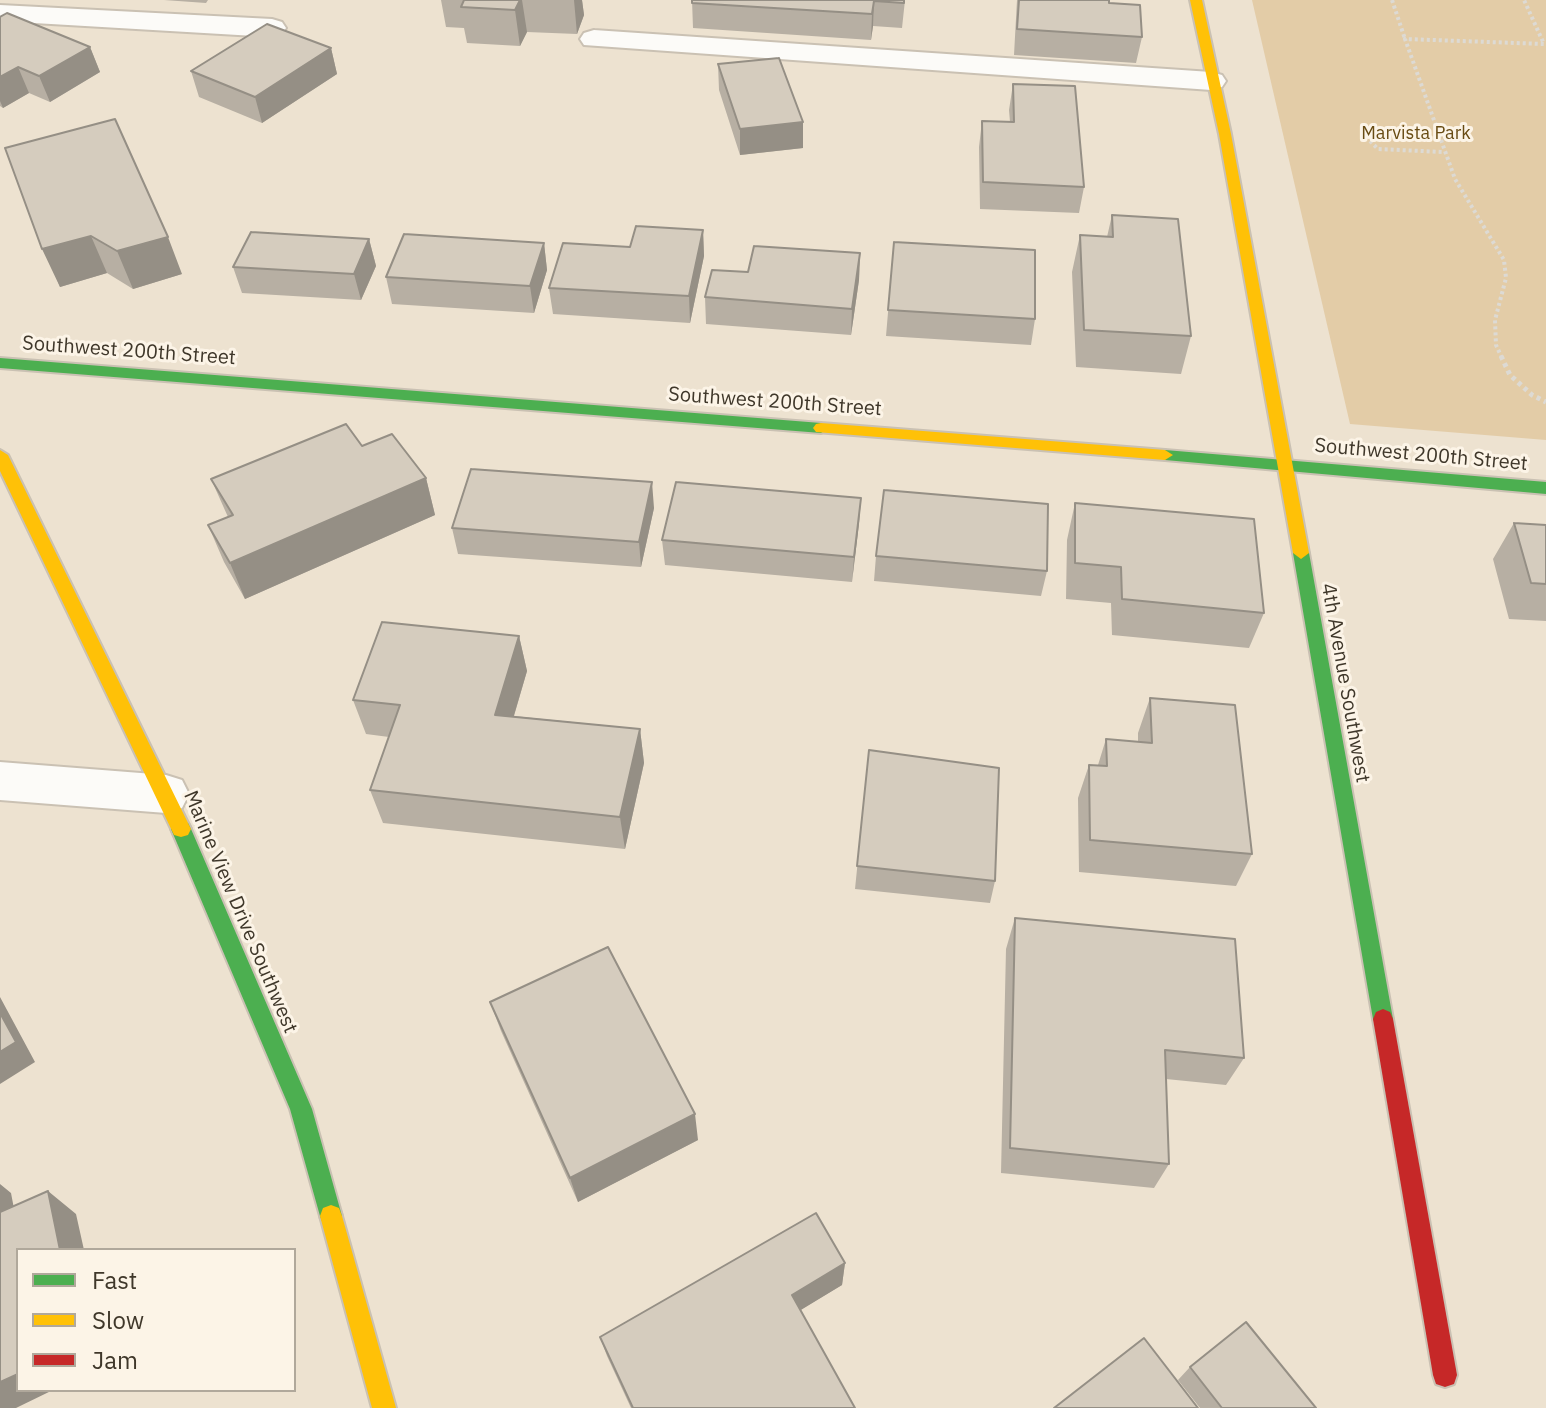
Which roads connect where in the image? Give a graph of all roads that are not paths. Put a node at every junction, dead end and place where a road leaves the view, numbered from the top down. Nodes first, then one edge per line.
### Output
1 (1196, 0) edge
2 (0, 13) edge
3 (272, 28) edge
4 (594, 39) dead end
5 (1211, 81) junction
6 (0, 363) edge
7 (0, 455) edge
8 (1285, 464) junction
9 (1546, 488) edge
10 (0, 781) edge
11 (166, 794) junction
12 (1445, 1375) dead end
13 (384, 1408) edge

1 - 5 street, 4th Avenue Southwest
2 - 3 street
4 - 5 street
5 - 8 street, 4th Avenue Southwest
6 - 8 street, Southwest 200th Street
7 - 11 street, Marine View Drive Southwest
8 - 9 street, Southwest 200th Street
8 - 12 street, 4th Avenue Southwest
10 - 11 street
11 - 13 street, Marine View Drive Southwest

